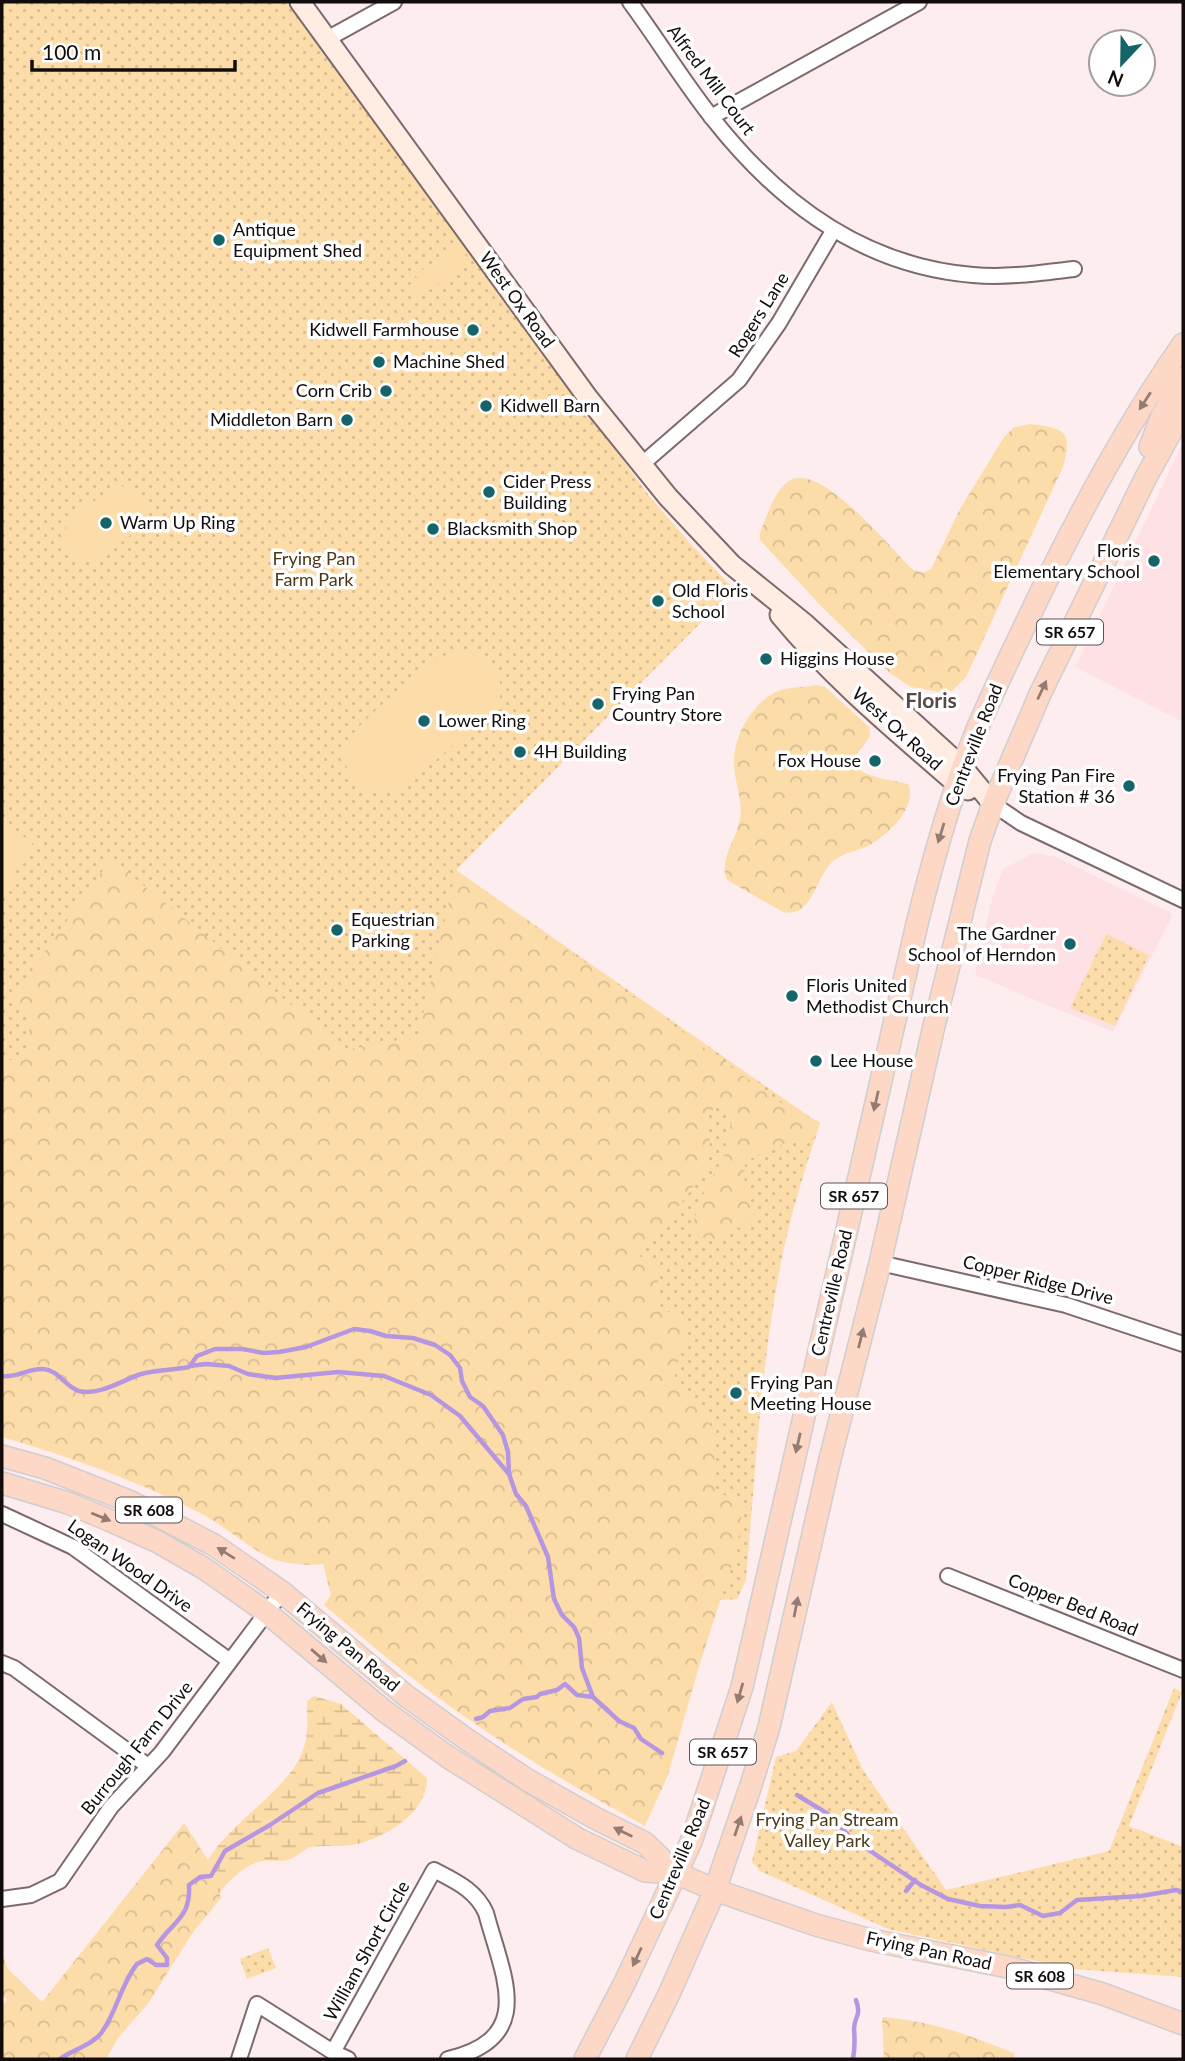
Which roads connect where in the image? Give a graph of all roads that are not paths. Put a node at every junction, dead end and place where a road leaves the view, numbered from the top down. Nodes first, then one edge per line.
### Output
1 (300, 2) edge
2 (394, 2) edge
3 (630, 2) edge
4 (919, 2) edge
5 (327, 39) junction
6 (711, 117) junction
7 (833, 231) junction
8 (1074, 269) dead end
9 (1183, 344) edge
10 (1183, 378) edge
11 (1183, 410) edge
12 (641, 465) junction
13 (1129, 513) junction
14 (960, 776) junction
15 (993, 804) junction
16 (1183, 900) edge
17 (880, 1263) junction
18 (1183, 1344) edge
19 (2, 1456) edge
20 (2, 1483) edge
21 (2, 1514) edge
22 (948, 1576) dead end
23 (282, 1592) junction
24 (267, 1612) junction
25 (230, 1661) junction
26 (2, 1663) edge
27 (1182, 1666) edge
28 (148, 1766) junction
29 (676, 1873) junction
30 (715, 1890) junction
31 (2, 1899) edge
32 (1183, 2024) edge
33 (333, 2052) junction
34 (239, 2059) edge
35 (348, 2059) edge
36 (447, 2059) edge
37 (585, 2059) edge
38 (637, 2059) edge

1 - 5 main road, West Ox Road
2 - 5 street
3 - 6 street, Alfred Mill Court
4 - 6 street
5 - 12 main road, West Ox Road
6 - 7 street, Alfred Mill Court
7 - 8 street, Alfred Mill Court
7 - 12 street, Rogers Lane
9 -> 14 main road, Centreville Road / SR 657
10 - 13 main road
11 - 13 main road, SR 657
12 - 14 main road, West Ox Road
15 -> 13 main road, SR 657
14 - 15 main road, West Ox Road
14 -> 29 main road, Centreville Road / SR 657
15 - 16 street, West Ox Road
15 - 17 main road, SR 657
17 - 18 street, Copper Ridge Drive
30 -> 17 main road, SR 657
23 -> 19 main road, Frying Pan Road / SR 608
20 -> 24 main road, Frying Pan Road / SR 608
21 - 25 street, Logan Wood Drive
22 - 27 street, Copper Bed Road
23 - 24 street, Burrough Farm Drive
29 -> 23 main road, Frying Pan Road / SR 608
24 - 25 street, Burrough Farm Drive
24 -> 29 main road, Frying Pan Road / SR 608
25 - 28 street, Burrough Farm Drive
26 - 28 street
28 - 31 street, Burrough Farm Drive
29 - 30 main road, Frying Pan Road / SR 608
29 -> 37 main road, Centreville Road / SR 657
30 - 32 main road, Frying Pan Road / SR 608
30 - 38 main road, SR 657
33 - 34 street, William Short Circle
33 - 35 street, William Short Circle
33 - 36 street, William Short Circle

